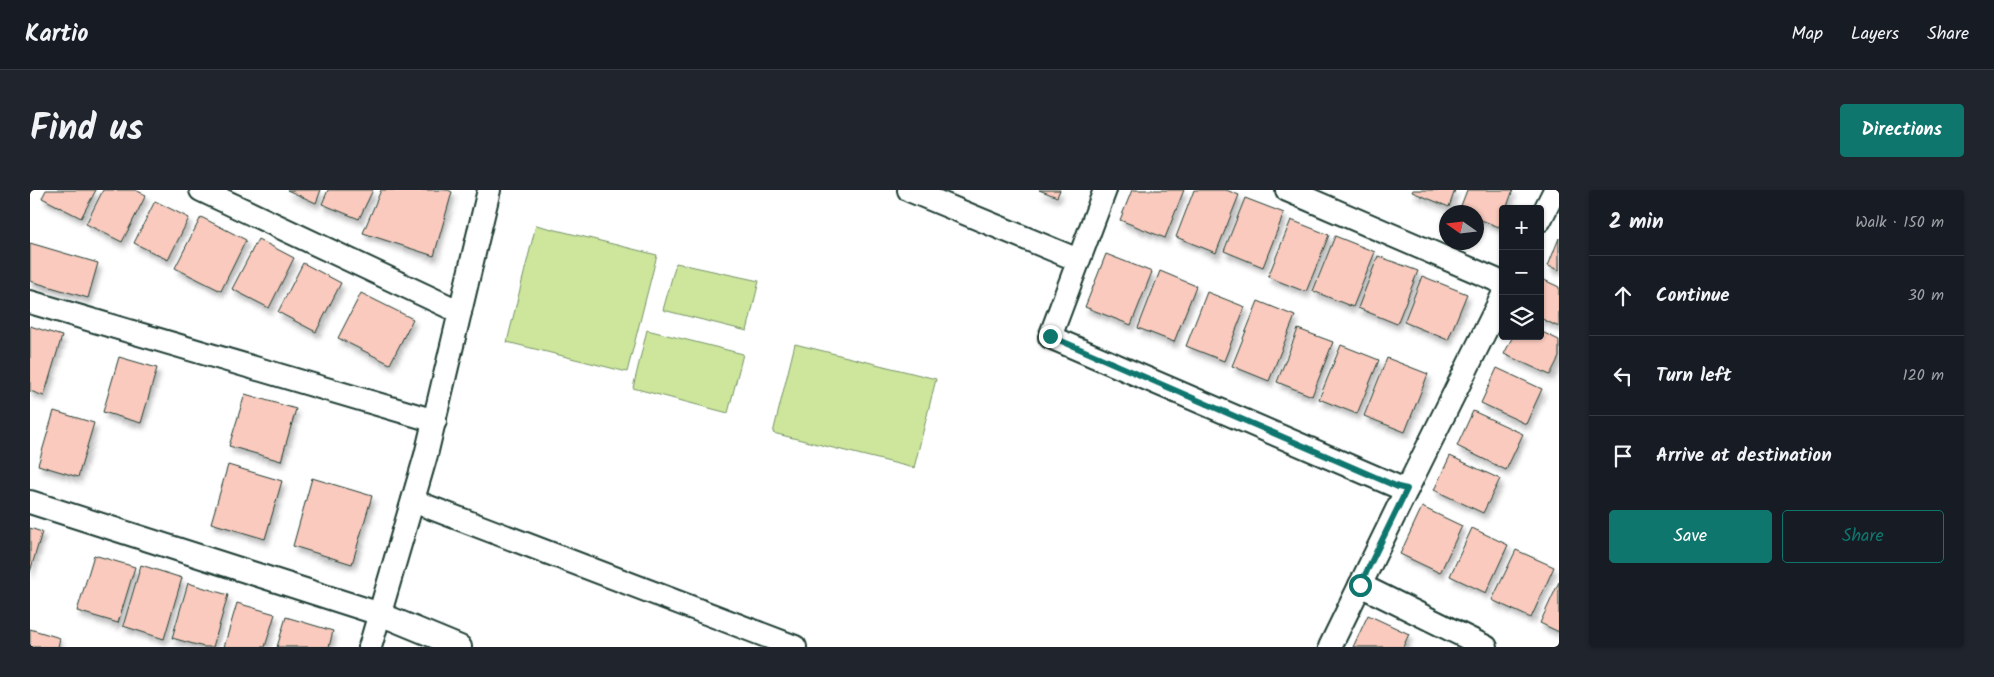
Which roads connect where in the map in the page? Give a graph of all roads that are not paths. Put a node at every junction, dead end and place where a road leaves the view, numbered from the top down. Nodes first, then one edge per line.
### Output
1 (201, 190) edge
2 (489, 190) edge
3 (909, 190) edge
4 (1105, 190) edge
5 (1287, 190) edge
6 (1555, 190) edge
7 (1544, 212) edge
8 (1078, 260) junction
9 (1499, 281) edge
10 (30, 302) edge
11 (1499, 303) edge
12 (460, 312) junction
13 (435, 421) junction
14 (1407, 489) junction
15 (30, 502) edge
16 (413, 502) junction
17 (1360, 585) junction
18 (380, 614) junction
19 (370, 647) edge
20 (460, 647) edge
21 (795, 647) edge
22 (1330, 647) edge
23 (1486, 647) edge

1 - 12 street
2 - 12 street
3 - 8 street
4 - 8 street
5 - 9 street
6 - 7 street
8 - 14 street
10 - 13 street
11 - 14 street
12 - 13 street
13 - 16 street
14 - 17 street
15 - 18 street
16 - 18 street
16 - 21 street
17 - 22 street
17 - 23 street
18 - 19 street
18 - 20 street

